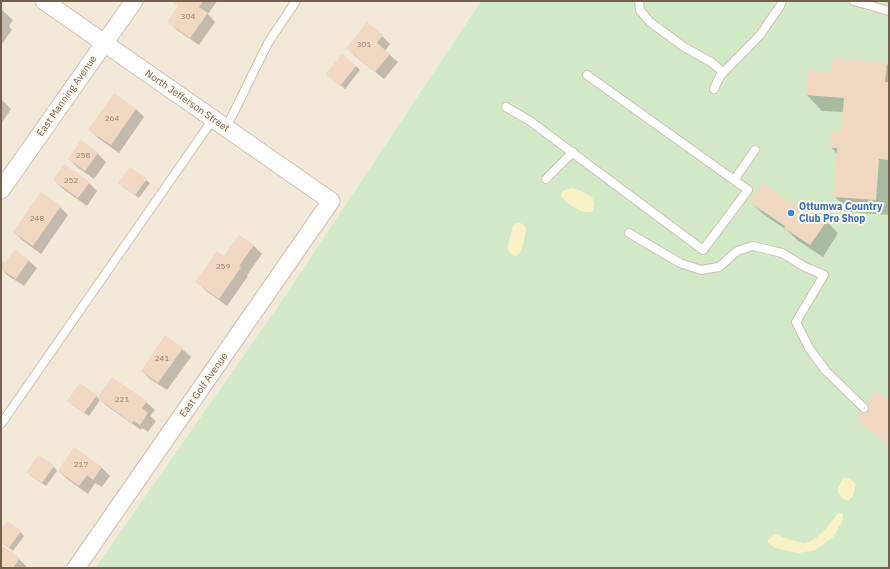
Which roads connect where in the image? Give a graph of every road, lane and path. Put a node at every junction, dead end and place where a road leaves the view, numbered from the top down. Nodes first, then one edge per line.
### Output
1 (44, 1) edge
2 (134, 1) edge
3 (296, 1) edge
4 (639, 1) edge
5 (782, 1) edge
6 (854, 1) edge
7 (889, 11) edge
8 (104, 43) junction
9 (723, 72) junction
10 (587, 75) dead end
11 (714, 89) dead end
12 (506, 107) dead end
13 (220, 124) junction
14 (755, 150) dead end
15 (573, 152) junction
16 (546, 179) dead end
17 (734, 180) junction
18 (1, 190) edge
19 (331, 201) joint
20 (629, 233) dead end
21 (864, 408) dead end
22 (1, 424) edge
23 (76, 568) edge

1 - 8 street, North Jefferson Street
2 - 8 street, East Manning Avenue
3 - 13 lane
4 - 9 lane
5 - 9 lane
6 - 7 lane
8 - 13 street, North Jefferson Street
8 - 18 street, East Manning Avenue
9 - 11 lane
10 - 17 lane
12 - 15 lane
13 - 19 street, North Jefferson Street
13 - 22 lane
14 - 17 lane
15 - 16 lane
15 - 17 lane
19 - 23 street, East Golf Avenue
20 - 21 lane

